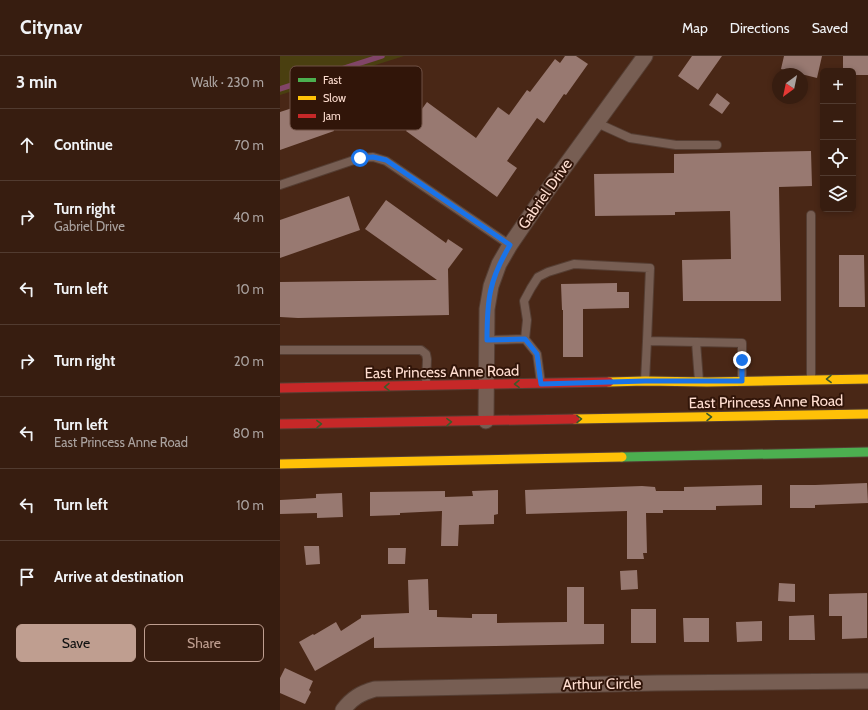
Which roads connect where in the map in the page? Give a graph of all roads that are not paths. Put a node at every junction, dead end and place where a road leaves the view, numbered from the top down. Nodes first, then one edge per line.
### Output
1 (645, 56) edge
2 (597, 123) junction
3 (716, 145) dead end
4 (280, 185) edge
5 (810, 215) dead end
6 (510, 245) junction
7 (525, 339) junction
8 (487, 340) junction
9 (647, 341) junction
10 (696, 342) junction
11 (280, 350) edge
12 (868, 379) edge
13 (811, 380) junction
14 (645, 381) junction
15 (742, 381) junction
16 (700, 382) junction
17 (541, 384) junction
18 (486, 385) junction
19 (426, 386) junction
20 (280, 388) edge
21 (868, 414) edge
22 (486, 421) junction
23 (280, 424) edge
24 (868, 452) edge
25 (280, 464) edge
26 (868, 681) edge
27 (343, 710) edge

1 - 2 street, Gabriel Drive
2 - 3 lane
2 - 6 street, Gabriel Drive
4 - 6 lane
5 - 13 lane
6 - 8 street, Gabriel Drive
7 - 8 lane
7 - 9 lane
7 - 17 lane
8 - 18 street, Gabriel Drive
9 - 10 lane
9 - 14 lane
10 - 15 lane
10 - 16 lane
11 - 19 lane
12 -> 13 main road, East Princess Anne Road
13 - 15 main road, East Princess Anne Road
14 - 16 main road, East Princess Anne Road
14 - 17 main road, East Princess Anne Road
15 - 16 main road, East Princess Anne Road
17 -> 18 main road, East Princess Anne Road
18 - 19 main road, East Princess Anne Road
18 - 22 street, Gabriel Drive
19 -> 20 main road, East Princess Anne Road
22 -> 21 main road, East Princess Anne Road
23 -> 22 main road, East Princess Anne Road
24 - 25 main road
26 - 27 street, Arthur Circle

